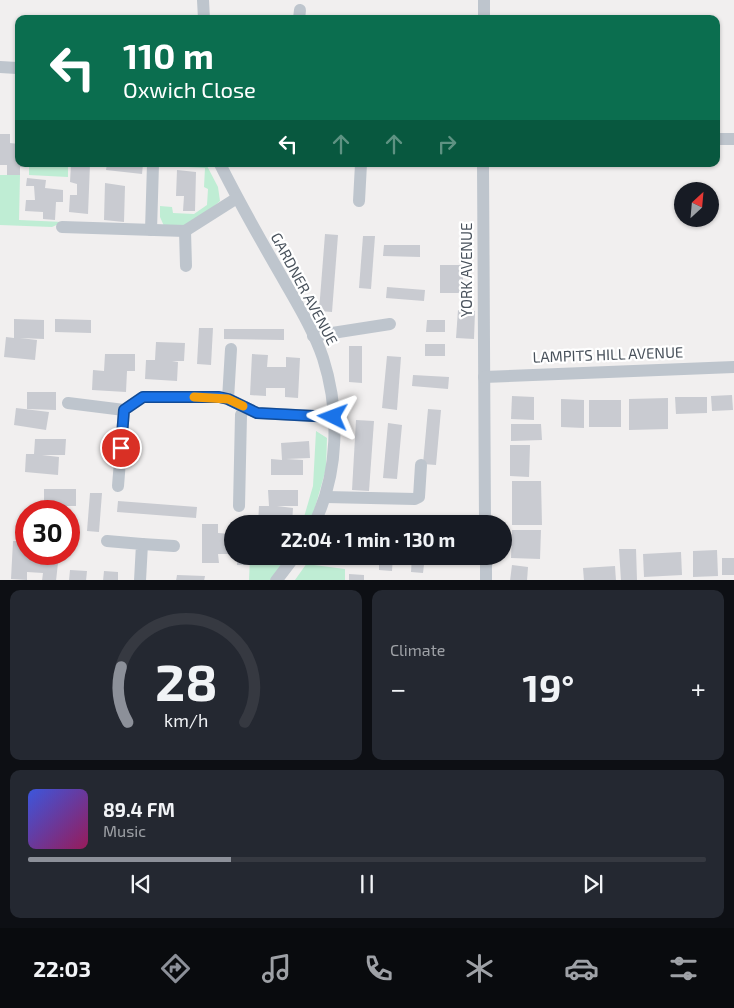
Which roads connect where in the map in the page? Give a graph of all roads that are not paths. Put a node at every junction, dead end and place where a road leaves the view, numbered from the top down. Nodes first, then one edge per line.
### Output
1 (203, 0) edge
2 (484, 0) edge
3 (204, 15) edge
4 (484, 15) edge
5 (0, 67) edge
6 (15, 68) edge
7 (720, 139) edge
8 (734, 139) edge
9 (153, 167) edge
10 (222, 167) edge
11 (361, 167) edge
12 (483, 167) edge
13 (237, 198) junction
14 (359, 201) dead end
15 (62, 227) dead end
16 (151, 230) junction
17 (185, 231) junction
18 (186, 266) dead end
19 (390, 324) dead end
20 (314, 336) junction
21 (231, 348) dead end
22 (734, 367) edge
23 (484, 377) junction
24 (228, 399) junction
25 (68, 403) dead end
26 (245, 407) junction
27 (124, 410) junction
28 (333, 417) junction
29 (421, 465) dead end
30 (118, 486) dead end
31 (326, 496) junction
32 (239, 506) dead end
33 (318, 515) edge
34 (485, 515) edge
35 (108, 541) dead end
36 (142, 544) junction
37 (174, 546) dead end
38 (288, 565) edge
39 (486, 565) edge
40 (140, 580) edge
41 (276, 580) edge
42 (486, 580) edge

1 - 3 street
2 - 4 street
5 - 6 street
7 - 8 street
9 - 16 street
10 - 13 street, GARDNER AVENUE
11 - 14 street
12 - 23 street, YORK AVENUE
13 - 17 street
13 - 20 street, GARDNER AVENUE
15 - 16 street
16 - 17 street
17 - 18 street
19 - 20 street
20 - 28 street, GARDNER AVENUE
21 - 24 street
22 - 23 street, LAMPITS HILL AVENUE
23 - 34 street, YORK AVENUE
24 - 26 street
24 - 27 street
25 - 27 street
26 - 28 street
26 - 32 street
27 - 30 street
28 - 31 street, GARDNER AVENUE
29 - 31 street
31 - 33 street, GARDNER AVENUE
35 - 36 street
36 - 37 street
36 - 40 street
38 - 41 street
39 - 42 street

